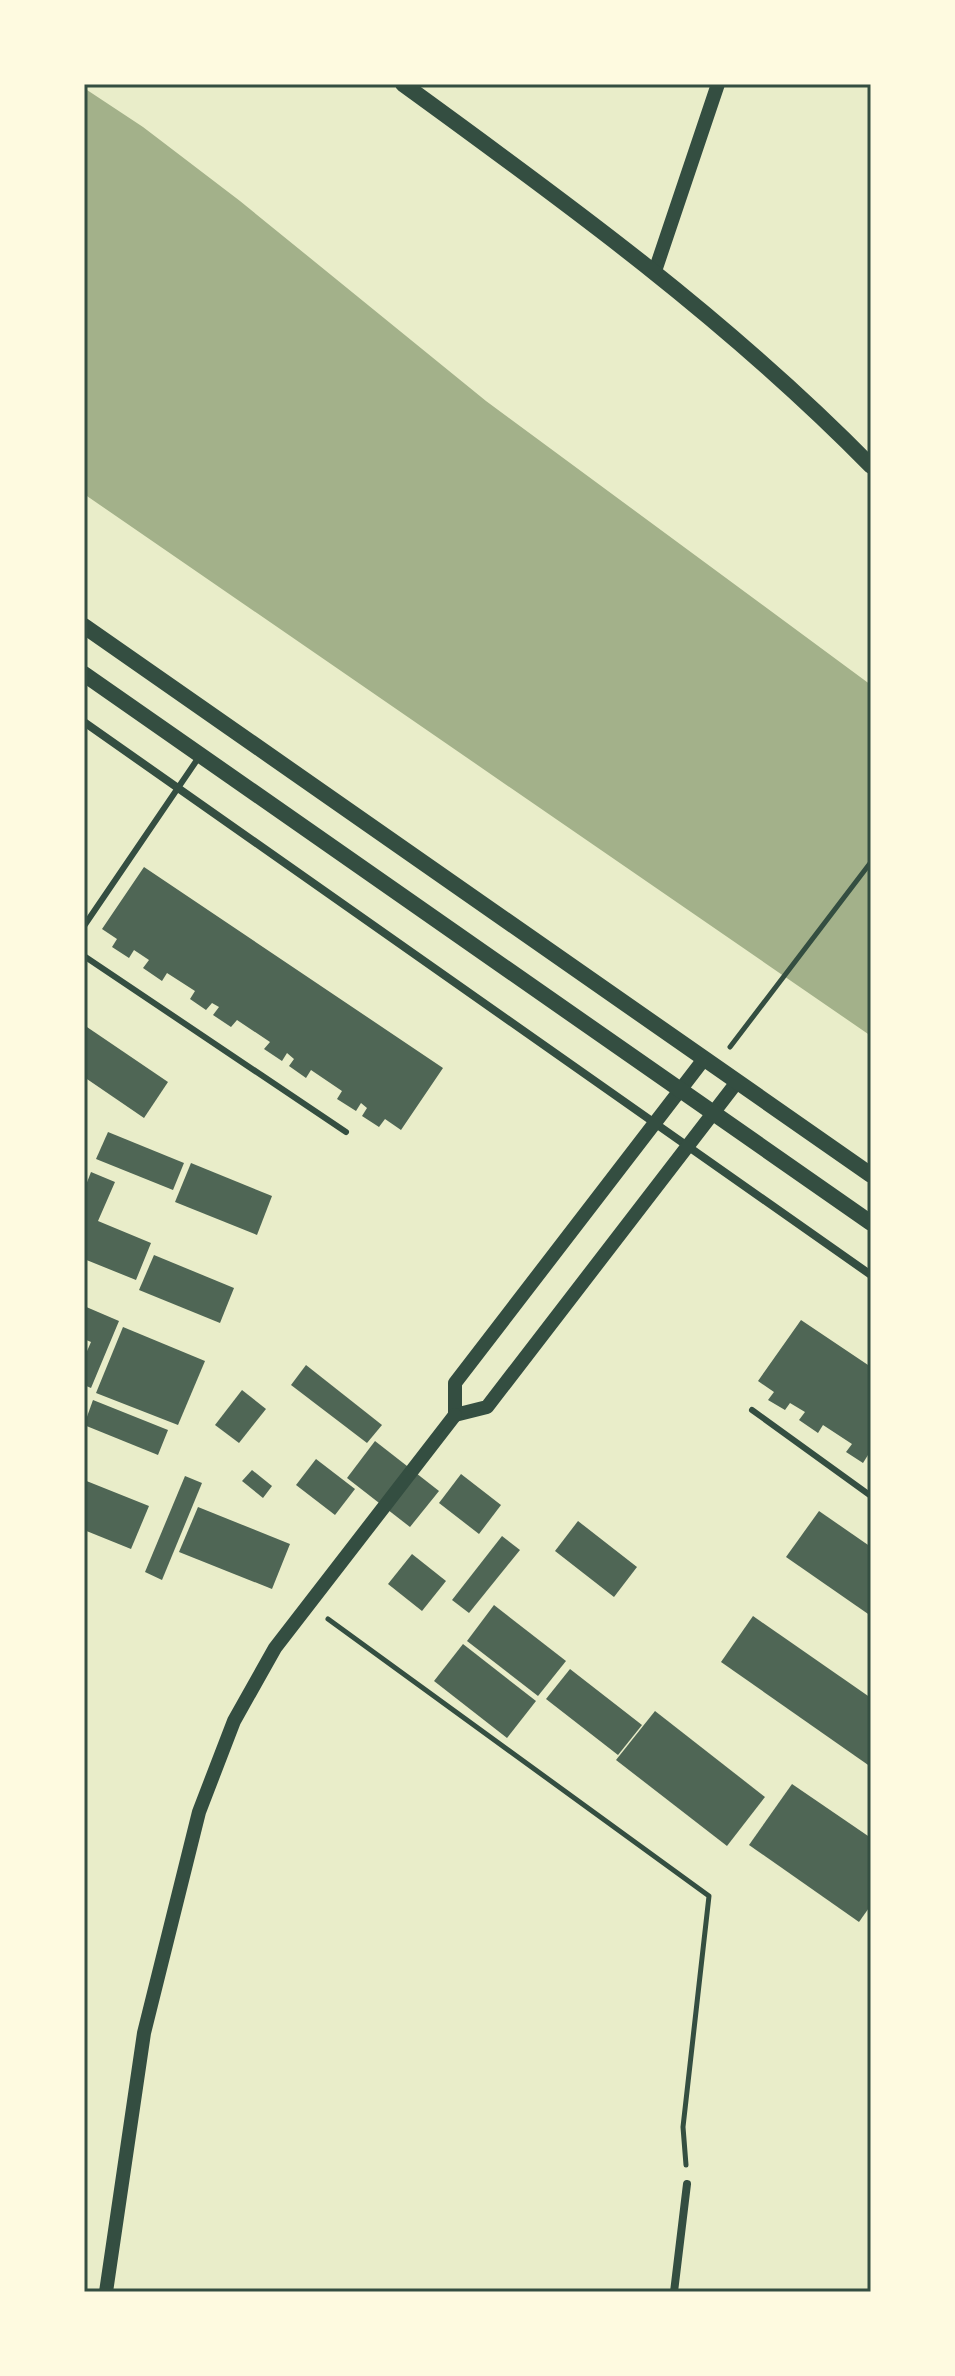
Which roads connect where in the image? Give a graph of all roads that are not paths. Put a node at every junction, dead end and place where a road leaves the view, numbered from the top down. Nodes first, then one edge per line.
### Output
1 (403, 84) edge
2 (718, 84) edge
3 (655, 271) junction
4 (871, 466) edge
5 (84, 626) edge
6 (84, 674) edge
7 (84, 722) edge
8 (200, 756) junction
9 (178, 788) junction
10 (84, 926) edge
11 (84, 956) edge
12 (709, 1063) junction
13 (737, 1082) junction
14 (680, 1090) junction
15 (713, 1113) junction
16 (656, 1122) junction
17 (346, 1132) dead end
18 (688, 1145) junction
19 (871, 1175) edge
20 (871, 1223) edge
21 (871, 1275) edge
22 (752, 1410) dead end
23 (455, 1415) junction
24 (871, 1496) edge
25 (687, 2184) road end
26 (106, 2292) edge
27 (674, 2292) edge

1 - 3 main road
2 - 3 street
3 - 4 main road
5 - 12 main road
6 - 8 main road
7 - 9 street
8 - 9 lane
8 - 14 main road
9 - 10 lane
9 - 16 street
11 - 17 lane
12 - 13 main road
12 - 14 street
13 - 15 street
13 - 19 main road
14 - 15 main road
14 - 16 street
15 - 18 street
15 - 20 main road
16 - 18 street
16 - 23 street
18 - 21 street
18 - 23 street
22 - 24 lane
23 - 26 street
25 - 27 street

